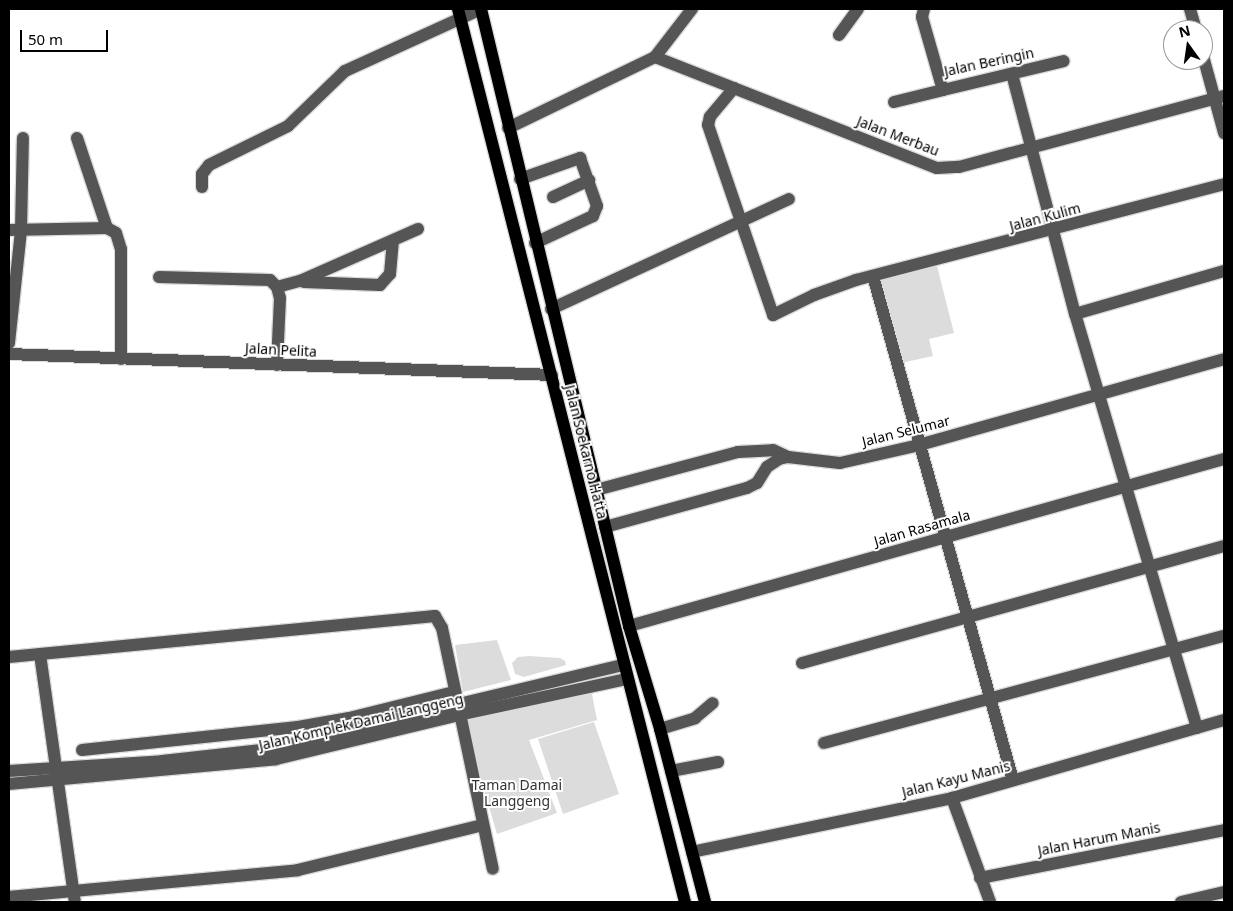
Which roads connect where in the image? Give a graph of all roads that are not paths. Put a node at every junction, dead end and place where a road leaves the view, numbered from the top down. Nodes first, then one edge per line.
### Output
1 (481, 9) edge
2 (692, 9) edge
3 (858, 9) edge
4 (924, 9) edge
5 (459, 13) edge
6 (839, 35) dead end
7 (488, 45) junction
8 (468, 50) junction
9 (655, 57) junction
10 (1064, 60) dead end
11 (1209, 70) edge
12 (1012, 74) junction
13 (734, 88) junction
14 (943, 90) junction
15 (1220, 97) edge
16 (894, 102) dead end
17 (508, 128) junction
18 (1224, 133) edge
19 (23, 138) dead end
20 (77, 138) dead end
21 (1030, 148) junction
22 (520, 179) junction
23 (589, 180) junction
24 (1224, 184) edge
25 (202, 187) dead end
26 (553, 197) dead end
27 (789, 199) dead end
28 (739, 223) junction
29 (107, 228) junction
30 (418, 229) dead end
31 (15, 230) edge
32 (1053, 231) junction
33 (393, 242) junction
34 (535, 243) junction
35 (1224, 270) edge
36 (873, 276) junction
37 (159, 278) dead end
38 (300, 281) junction
39 (277, 287) junction
40 (551, 309) junction
41 (1075, 314) junction
42 (9, 343) edge
43 (9, 354) edge
44 (121, 359) junction
45 (1224, 359) edge
46 (277, 365) junction
47 (552, 376) junction
48 (1098, 394) junction
49 (919, 445) junction
50 (788, 457) junction
51 (1224, 458) edge
52 (1124, 486) junction
53 (596, 490) junction
54 (605, 528) junction
55 (945, 538) junction
56 (1224, 546) edge
57 (1149, 568) junction
58 (968, 620) junction
59 (629, 626) junction
60 (1224, 636) edge
61 (1174, 649) junction
62 (40, 654) junction
63 (9, 658) edge
64 (802, 663) dead end
65 (623, 665) junction
66 (627, 679) junction
67 (454, 692) junction
68 (990, 700) junction
69 (713, 703) dead end
70 (458, 710) junction
71 (337, 720) junction
72 (1224, 720) edge
73 (1197, 728) junction
74 (660, 729) junction
75 (269, 731) junction
76 (341, 739) junction
77 (160, 743) junction
78 (824, 743) dead end
79 (270, 749) junction
80 (82, 750) dead end
81 (162, 761) junction
82 (718, 762) dead end
83 (9, 771) edge
84 (671, 771) junction
85 (56, 774) junction
86 (1013, 780) junction
87 (9, 784) edge
88 (952, 798) junction
89 (482, 825) junction
90 (1224, 830) edge
91 (692, 852) junction
92 (493, 869) dead end
93 (980, 878) junction
94 (1224, 892) edge
95 (73, 897) edge
96 (9, 898) edge
97 (685, 902) edge
98 (704, 902) edge
99 (990, 902) edge
100 (1180, 902) edge

1 - 5 street
1 - 7 main road, Jalan Soekarno Hatta
2 - 9 street
3 - 6 street
4 - 14 street, Jalan Beringin
5 - 8 main road, Jalan Soekarno Hatta
5 - 25 street
7 - 8 main road
7 - 17 main road, Jalan Soekarno Hatta
8 - 47 main road, Jalan Soekarno Hatta
9 - 13 street, Jalan Merbau
9 - 17 street
10 - 12 street, Jalan Beringin
11 - 15 street
12 - 14 street, Jalan Beringin
12 - 21 street
13 - 21 street, Jalan Merbau
13 - 28 street
14 - 16 street
15 - 18 street
15 - 21 street, Jalan Merbau
17 - 22 main road, Jalan Soekarno Hatta
19 - 31 street
20 - 29 street
21 - 32 street
22 - 23 street
22 - 34 main road, Jalan Soekarno Hatta
23 - 26 street
23 - 34 street
24 - 32 street, Jalan Kulim
27 - 28 street
28 - 36 street, Jalan Kulim
28 - 40 street
29 - 31 street
29 - 44 street
30 - 33 street
31 - 42 street
32 - 36 street, Jalan Kulim
32 - 41 street
33 - 38 street
33 - 38 street
34 - 40 main road, Jalan Soekarno Hatta
35 - 41 street
36 - 49 street
37 - 39 street
38 - 39 street
39 - 46 street
40 - 53 main road, Jalan Soekarno Hatta
41 - 48 street
43 - 44 street, Jalan Pelita
44 - 46 street, Jalan Pelita
45 - 48 street, Jalan Selumar
46 - 47 street, Jalan Pelita
47 - 65 main road, Jalan Soekarno Hatta
48 - 49 street, Jalan Selumar
48 - 52 street
49 - 50 street, Jalan Selumar
49 - 55 street
50 - 53 street, Jalan Selumar
50 - 54 street
51 - 52 street, Jalan Rasamala
52 - 55 street, Jalan Rasamala
52 - 57 street
53 - 54 main road, Jalan Soekarno Hatta
54 - 59 main road, Jalan Soekarno Hatta
55 - 58 street
55 - 59 street, Jalan Rasamala
56 - 57 street
57 - 58 street
57 - 61 street
58 - 64 street
58 - 68 street
59 - 74 main road, Jalan Soekarno Hatta
60 - 61 street
61 - 68 street
61 - 73 street
62 - 63 street
62 - 67 street
62 - 85 street
65 - 66 main road, Jalan Soekarno Hatta
65 - 70 street, Jalan Komplek Damai Langgeng
66 - 70 street, Jalan Komplek Damai Langgeng
66 - 97 main road, Jalan Soekarno Hatta
67 - 70 street
67 - 71 street
68 - 78 street
68 - 86 street
69 - 74 street
70 - 76 street, Jalan Komplek Damai Langgeng
70 - 89 street
71 - 75 street
71 - 76 street
72 - 73 street, Jalan Kayu Manis
73 - 86 street, Jalan Kayu Manis
74 - 84 main road, Jalan Soekarno Hatta
75 - 77 street
75 - 79 street
76 - 79 street, Jalan Komplek Damai Langgeng
76 - 85 street, Jalan Komplek Damai Langgeng
77 - 80 street
77 - 81 street
79 - 81 street, Jalan Komplek Damai Langgeng
81 - 85 street, Jalan Komplek Damai Langgeng
82 - 84 street
83 - 85 street, Jalan Komplek Damai Langgeng
84 - 91 main road, Jalan Soekarno Hatta
85 - 87 street, Jalan Komplek Damai Langgeng
85 - 95 street
86 - 88 street, Jalan Kayu Manis
88 - 91 street, Jalan Kayu Manis
88 - 93 street
89 - 92 street
89 - 95 street
90 - 93 street, Jalan Harum Manis
91 - 98 main road, Jalan Soekarno Hatta
93 - 99 street
94 - 100 street
95 - 96 street

